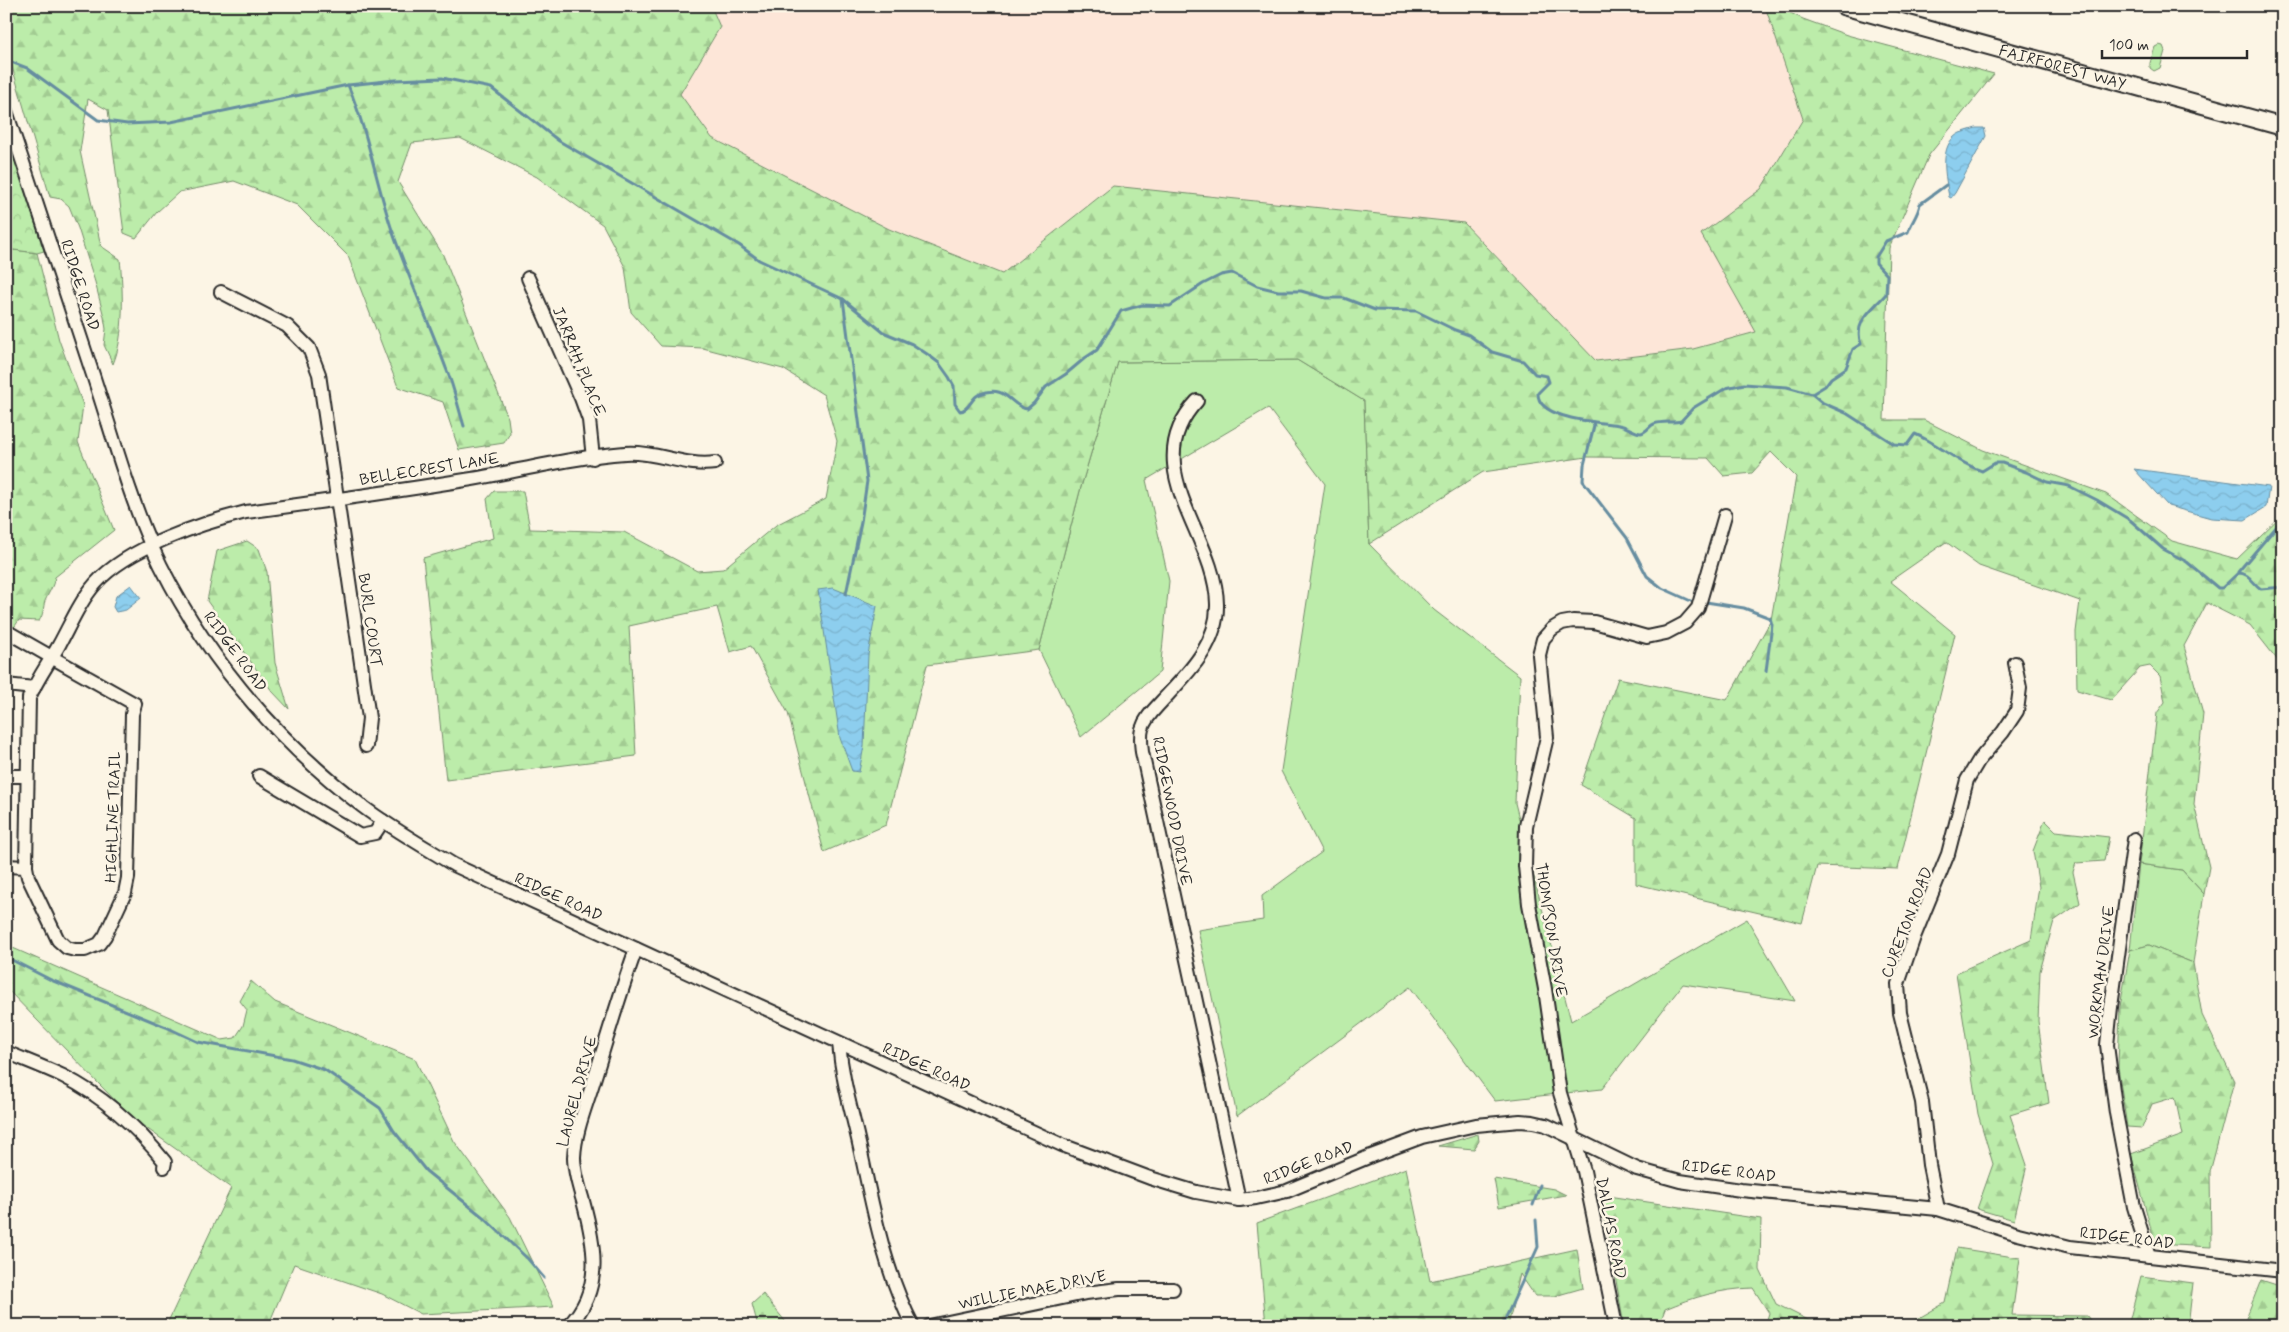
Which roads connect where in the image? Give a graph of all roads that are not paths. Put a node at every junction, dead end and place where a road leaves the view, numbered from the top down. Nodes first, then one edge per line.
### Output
1 (1842, 6) edge
2 (6, 111) edge
3 (2283, 127) edge
4 (528, 278) dead end
5 (221, 292) dead end
6 (1197, 401) dead end
7 (593, 458) junction
8 (715, 463) dead end
9 (338, 499) junction
10 (1725, 515) dead end
11 (152, 546) junction
12 (6, 631) edge
13 (52, 657) junction
14 (2015, 663) dead end
15 (6, 685) edge
16 (34, 688) junction
17 (366, 746) dead end
18 (6, 776) edge
19 (27, 776) junction
20 (259, 776) dead end
21 (383, 821) junction
22 (2134, 839) dead end
23 (6, 866) edge
24 (26, 867) junction
25 (636, 949) junction
26 (839, 1043) junction
27 (6, 1052) edge
28 (1574, 1138) junction
29 (164, 1167) dead end
30 (1239, 1200) junction
31 (1938, 1209) junction
32 (2149, 1256) junction
33 (2283, 1271) edge
34 (1173, 1289) dead end
35 (568, 1326) edge
36 (913, 1326) edge
37 (929, 1326) edge
38 (1616, 1326) edge

1 - 3 main road, FAIRFOREST WAY
2 - 11 street, RIDGE ROAD
4 - 7 street, JARRAH PLACE
5 - 9 street, BURL COURT
6 - 30 street, RIDGEWOOD DRIVE
7 - 8 street, BELLECREST LANE
7 - 9 street, BELLECREST LANE
9 - 11 street, BELLECREST LANE
9 - 17 street, BURL COURT
10 - 28 street, THOMPSON DRIVE
11 - 13 street, BELLECREST LANE
11 - 21 street, RIDGE ROAD
12 - 13 street
13 - 16 street, HIGHLINE TRAIL
13 - 24 street, HIGHLINE TRAIL
14 - 31 street, CURETON ROAD
15 - 16 street
16 - 19 street, HIGHLINE TRAIL
18 - 19 street
19 - 24 street, HIGHLINE TRAIL
20 - 21 street
21 - 25 street, RIDGE ROAD
22 - 32 street, WORKMAN DRIVE
23 - 24 street
25 - 26 street, RIDGE ROAD
25 - 35 street, LAUREL DRIVE
26 - 30 street, RIDGE ROAD
26 - 36 street
27 - 29 street
28 - 30 street, RIDGE ROAD
28 - 31 street, RIDGE ROAD
28 - 38 street, DALLAS ROAD
31 - 32 street, RIDGE ROAD
32 - 33 street, RIDGE ROAD
34 - 37 street, WILLIE MAE DRIVE

